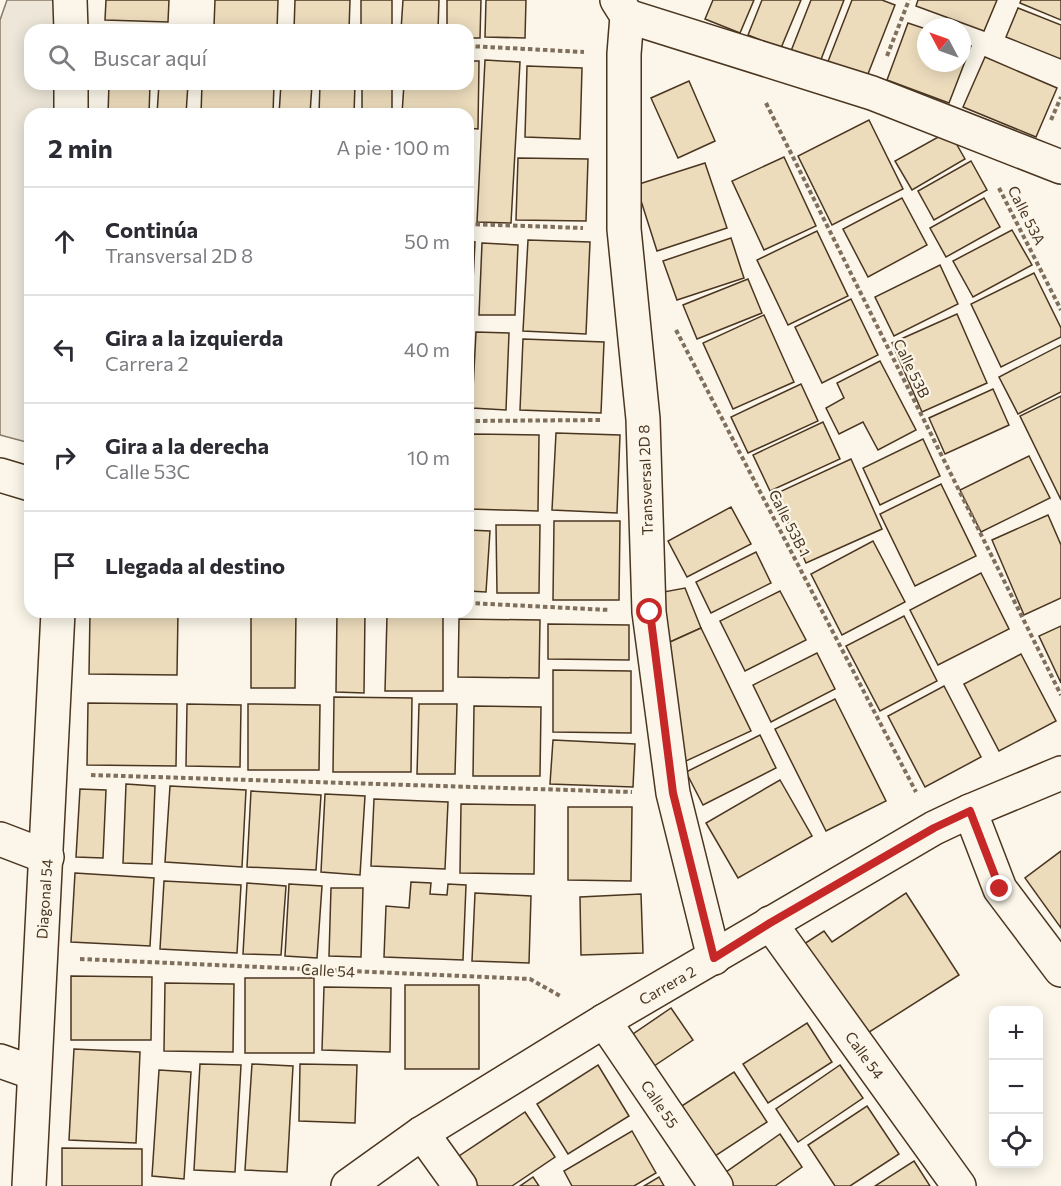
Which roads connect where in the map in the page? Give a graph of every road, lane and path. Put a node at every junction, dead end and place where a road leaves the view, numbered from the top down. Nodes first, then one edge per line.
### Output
1 (909, 0) edge
2 (622, 8) edge
3 (70, 18) edge
4 (122, 24) edge
5 (474, 46) edge
6 (741, 51) junction
7 (624, 54) junction
8 (71, 90) edge
9 (872, 93) junction
10 (71, 108) edge
11 (971, 131) junction
12 (1061, 167) edge
13 (474, 224) edge
14 (624, 229) junction
15 (1061, 310) edge
16 (673, 324) dead end
17 (643, 419) junction
18 (474, 421) edge
19 (0, 475) edge
20 (24, 482) edge
21 (474, 603) edge
22 (650, 612) junction
23 (58, 618) edge
24 (1061, 695) edge
25 (1061, 773) edge
26 (51, 774) junction
27 (673, 793) junction
28 (970, 811) junction
29 (934, 828) junction
30 (0, 840) edge
31 (47, 857) junction
32 (770, 923) junction
33 (40, 957) junction
34 (714, 958) junction
35 (1061, 970) edge
36 (604, 1021) junction
37 (0, 1060) edge
38 (34, 1073) junction
39 (422, 1133) junction
40 (29, 1186) edge
41 (348, 1186) edge
42 (460, 1186) edge
43 (716, 1186) edge
44 (959, 1186) edge

1 - 9 path
2 - 6 street
2 - 7 street, Transversal 2D 8
3 - 4 path
5 - 7 path
6 - 9 street
6 - 24 path, Calle 53B
7 - 14 street, Transversal 2D 8
8 - 10 street
9 - 11 street
11 - 12 street
11 - 15 path, Calle 53A
13 - 14 path
14 - 17 street, Transversal 2D 8
16 - 29 path, Calle 53B 1
17 - 18 path
17 - 22 street, Transversal 2D 8
19 - 20 street
21 - 22 path
22 - 27 street, Transversal 2D 8
23 - 26 street, Diagonal 54
25 - 28 street, Carrera 2
26 - 27 path
26 - 31 street, Diagonal 54
27 - 34 street, Transversal 2D 8
28 - 29 street, Carrera 2
28 - 35 street
29 - 32 street, Carrera 2
30 - 31 street
31 - 33 street, Diagonal 54
32 - 34 street, Carrera 2
32 - 44 street, Calle 54
33 - 36 path, Calle 54
33 - 38 street, Diagonal 54
34 - 36 street, Carrera 2
36 - 39 street, Carrera 2
36 - 43 street, Calle 55
37 - 38 street
38 - 40 street, Diagonal 54
39 - 41 street, Carrera 2
39 - 42 street

